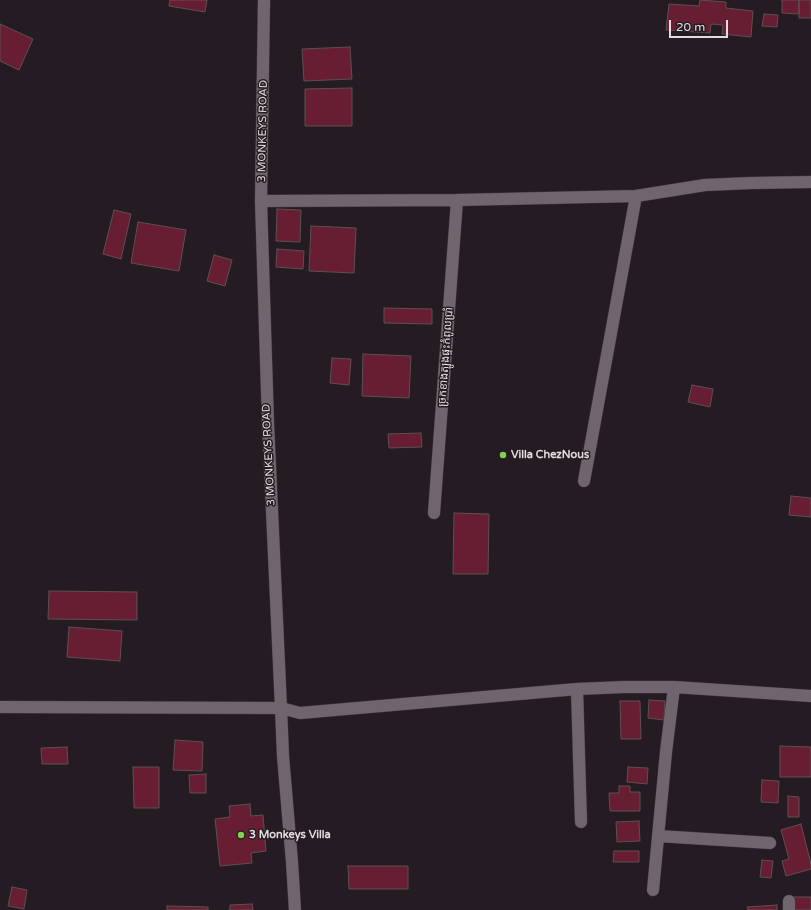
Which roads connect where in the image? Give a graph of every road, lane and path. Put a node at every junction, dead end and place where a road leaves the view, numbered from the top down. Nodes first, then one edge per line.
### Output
1 (264, 0) edge
2 (811, 182) edge
3 (636, 196) junction
4 (457, 200) junction
5 (262, 201) junction
6 (584, 481) dead end
7 (434, 513) dead end
8 (674, 687) junction
9 (578, 689) junction
10 (811, 696) edge
11 (0, 707) edge
12 (281, 708) junction
13 (581, 822) dead end
14 (658, 836) junction
15 (770, 843) dead end
16 (653, 890) dead end
17 (295, 910) edge

1 - 5 street, 3 MONKEYS ROAD
2 - 3 street
3 - 4 street
3 - 6 street
4 - 5 street
4 - 7 street, ច្រកខាងត្បូងផ្ទះកំពូលប្រាំ
5 - 12 street, 3 MONKEYS ROAD
8 - 9 street
8 - 10 street
8 - 14 street
9 - 12 street
9 - 13 street
11 - 12 street
12 - 17 street, 3 MONKEYS ROAD
14 - 15 street
14 - 16 street

